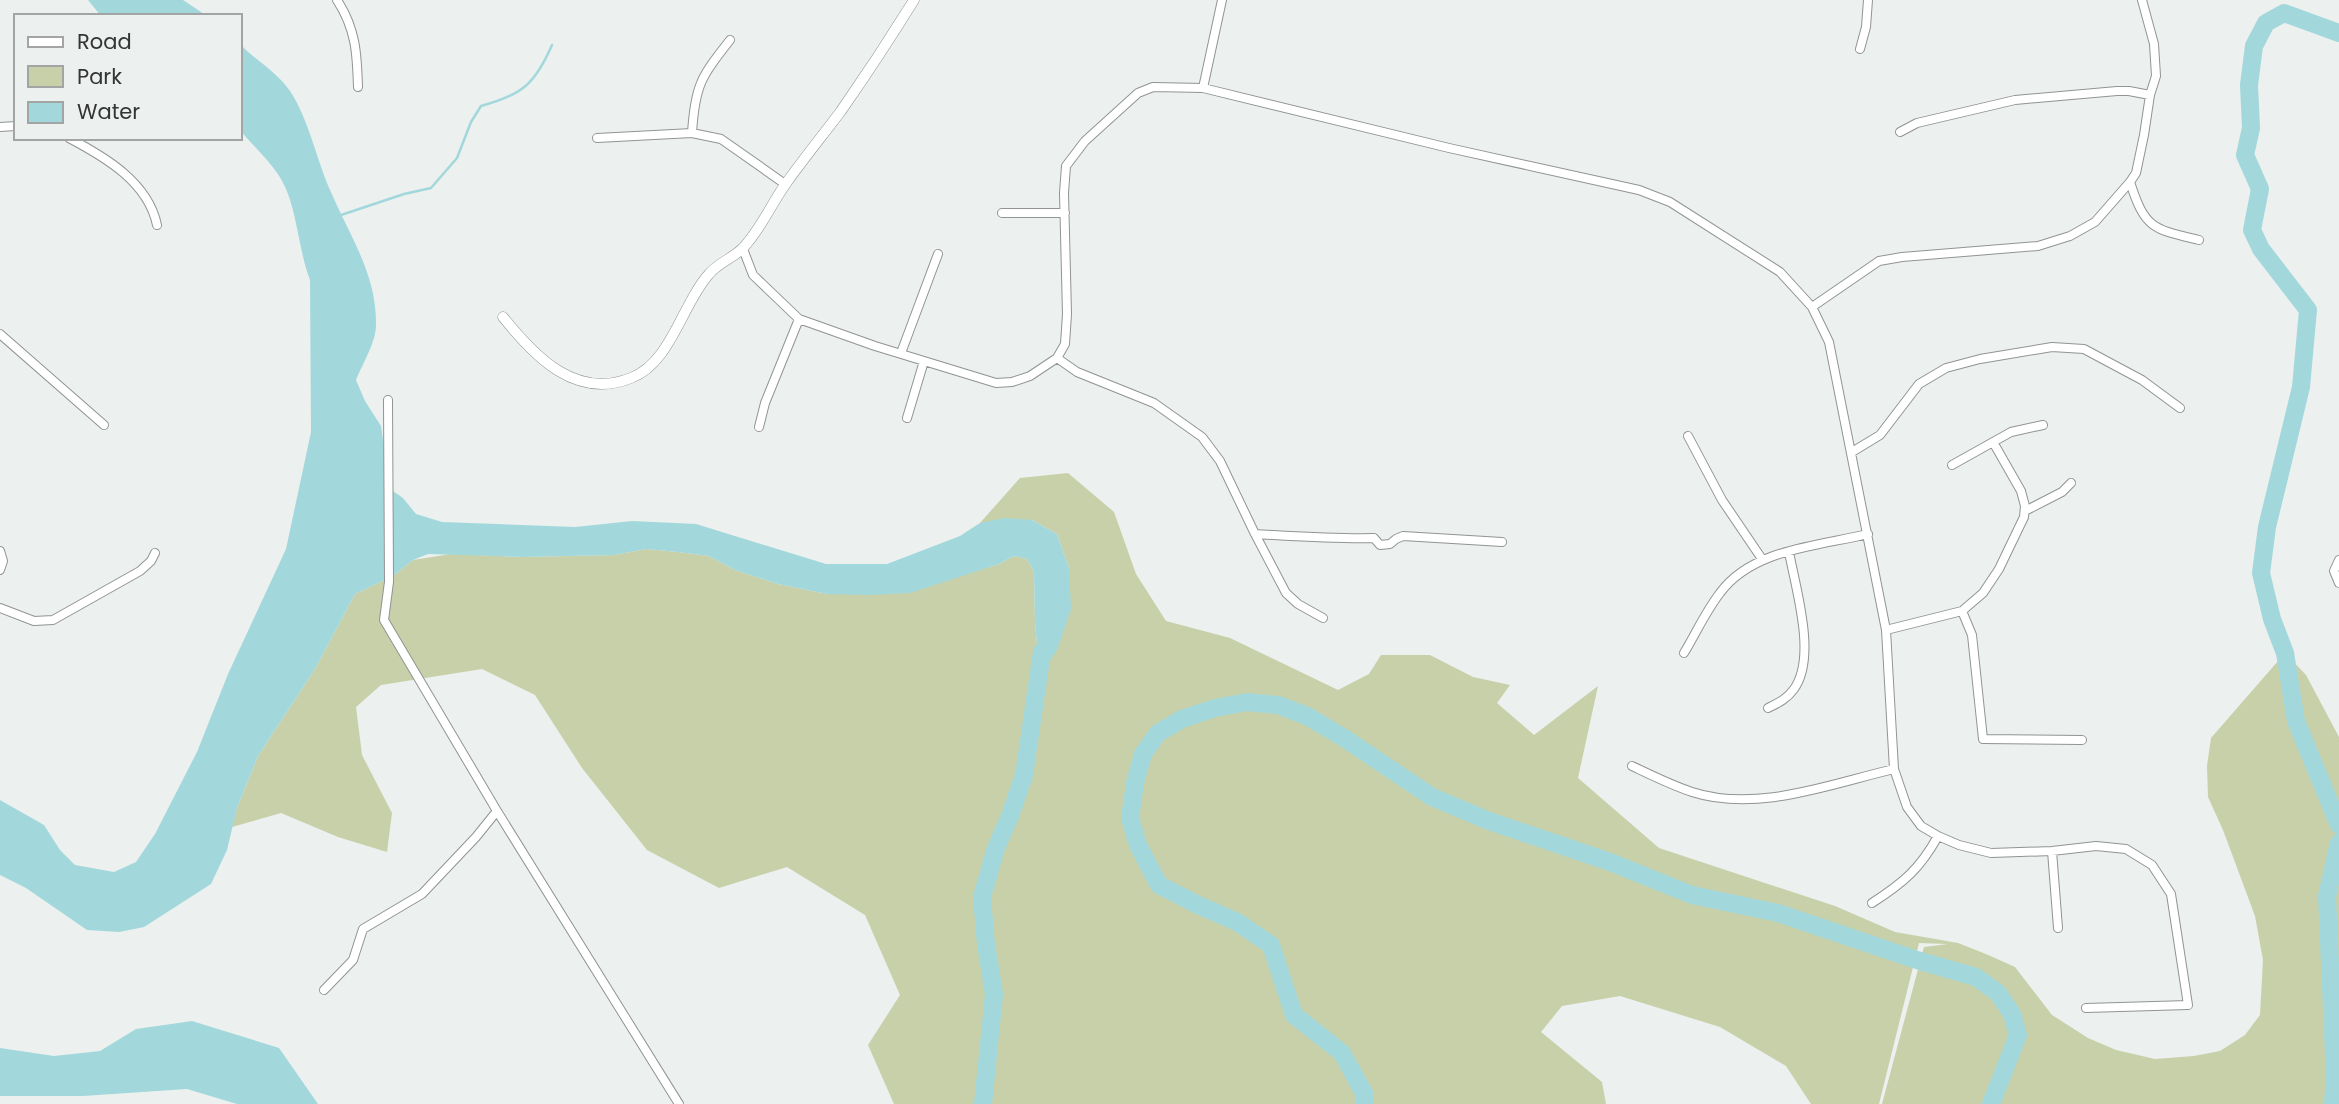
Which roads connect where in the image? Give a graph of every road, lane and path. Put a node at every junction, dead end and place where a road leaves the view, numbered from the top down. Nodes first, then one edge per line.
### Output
1 (337, 0) edge
2 (914, 0) edge
3 (1222, 0) edge
4 (1868, 0) edge
5 (2142, 0) edge
6 (730, 40) dead end
7 (1860, 48) dead end
8 (358, 87) dead end
9 (1203, 88) junction
10 (2150, 95) junction
11 (1900, 132) dead end
12 (692, 133) junction
13 (597, 138) dead end
14 (73, 140) edge
15 (2130, 182) junction
16 (785, 184) junction
17 (1002, 213) dead end
18 (1065, 213) junction
19 (158, 225) dead end
20 (2199, 240) dead end
21 (743, 249) junction
22 (938, 254) dead end
23 (1812, 307) junction
24 (503, 317) dead end
25 (799, 319) junction
26 (0, 334) edge
27 (901, 353) junction
28 (1057, 358) junction
29 (925, 360) junction
30 (388, 400) dead end
31 (2180, 408) dead end
32 (908, 418) dead end
33 (104, 425) dead end
34 (2043, 425) dead end
35 (759, 427) dead end
36 (1688, 436) dead end
37 (1993, 442) junction
38 (1852, 452) junction
39 (1952, 465) dead end
40 (2071, 483) dead end
41 (2025, 511) junction
42 (1255, 534) junction
43 (1868, 534) junction
44 (1502, 542) dead end
45 (0, 551) edge
46 (1789, 552) junction
47 (155, 553) dead end
48 (1762, 559) junction
49 (2339, 560) edge
50 (0, 570) edge
51 (2339, 583) edge
52 (0, 608) edge
53 (1962, 611) junction
54 (1323, 618) dead end
55 (1886, 630) junction
56 (1684, 653) dead end
57 (1768, 708) dead end
58 (2082, 740) dead end
59 (1632, 766) dead end
60 (1894, 769) junction
61 (497, 811) junction
62 (1938, 836) junction
63 (2052, 851) junction
64 (1872, 903) dead end
65 (2058, 928) dead end
66 (324, 989) dead end
67 (2086, 1008) dead end
68 (679, 1104) edge

1 - 8 street
2 - 16 street
3 - 9 street
4 - 7 street
5 - 10 street
6 - 12 street
9 - 18 street
9 - 23 street
10 - 11 street
10 - 15 street
12 - 13 street
12 - 16 street
14 - 19 street
15 - 20 street
15 - 23 street
16 - 21 street
17 - 18 street
18 - 28 street
21 - 24 street
21 - 25 street
22 - 27 street
23 - 38 street
25 - 27 street
25 - 35 street
26 - 33 street
27 - 29 street
28 - 29 street
28 - 42 street
29 - 32 street
30 - 61 street
31 - 38 street
34 - 37 street
36 - 48 street
37 - 39 street
37 - 41 street
38 - 43 street
40 - 41 street
41 - 53 street
42 - 44 street
42 - 54 street
43 - 46 street
43 - 55 street
45 - 50 street
46 - 48 street
46 - 57 street
47 - 52 street
48 - 56 street
49 - 51 street
53 - 55 street
53 - 58 street
55 - 60 street
59 - 60 street
60 - 62 street
61 - 66 street
61 - 68 street
62 - 63 street
62 - 64 street
63 - 65 street
63 - 67 street

